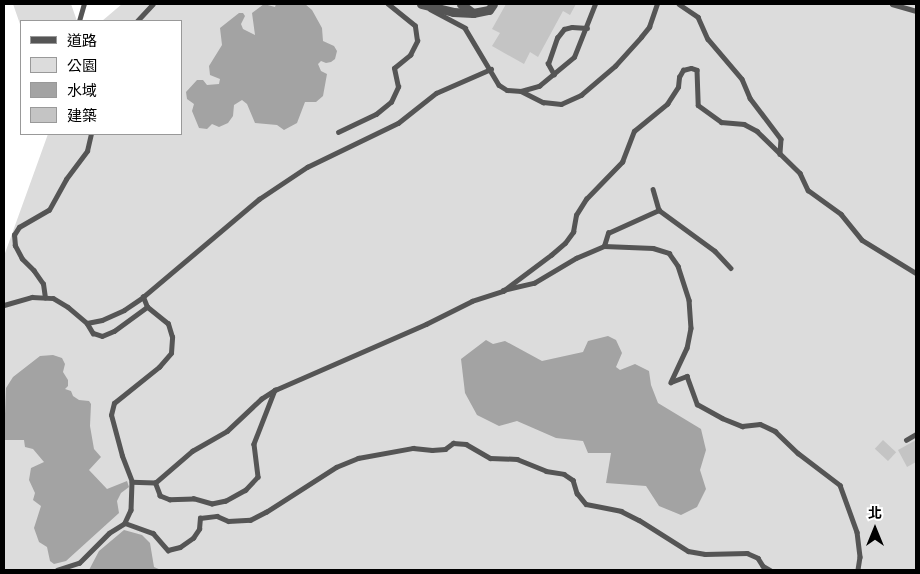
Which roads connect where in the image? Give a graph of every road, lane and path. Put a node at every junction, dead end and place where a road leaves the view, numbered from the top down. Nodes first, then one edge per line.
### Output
1 (84, 4) edge
2 (153, 4) edge
3 (388, 4) edge
4 (421, 4) edge
5 (461, 4) edge
6 (494, 4) edge
7 (595, 4) edge
8 (657, 4) edge
9 (679, 4) edge
10 (892, 4) edge
11 (916, 11) edge
12 (474, 13) junction
13 (80, 20) edge
14 (138, 20) edge
15 (587, 28) junction
16 (490, 69) junction
17 (554, 75) junction
18 (521, 91) junction
19 (338, 132) dead end
20 (91, 135) edge
21 (780, 154) junction
22 (653, 189) dead end
23 (659, 210) junction
24 (604, 246) junction
25 (731, 268) dead end
26 (916, 273) edge
27 (503, 290) junction
28 (143, 297) junction
29 (45, 298) junction
30 (4, 305) edge
31 (146, 307) junction
32 (87, 323) junction
33 (275, 390) junction
34 (916, 434) edge
35 (906, 440) dead end
36 (132, 482) junction
37 (155, 483) junction
38 (125, 523) junction
39 (762, 568) edge
40 (57, 570) edge
41 (770, 570) edge
42 (858, 570) edge

1 - 13 lane
2 - 14 lane
3 - 19 lane
4 - 12 street
4 - 16 lane
5 - 12 street
6 - 12 street
7 - 15 lane
8 - 18 lane
9 - 21 lane
10 - 11 lane
15 - 17 lane
15 - 17 lane
16 - 18 lane
16 - 28 lane
17 - 18 lane
20 - 29 lane
21 - 26 lane
21 - 27 lane
22 - 23 lane
23 - 24 lane
23 - 25 lane
24 - 27 lane
24 - 42 lane
27 - 33 lane
28 - 31 lane
28 - 32 lane
29 - 30 lane
29 - 32 lane
31 - 32 lane
31 - 36 lane
33 - 37 lane
33 - 37 lane
34 - 35 lane
36 - 37 lane
36 - 38 lane
38 - 39 lane
38 - 40 lane
39 - 41 lane

